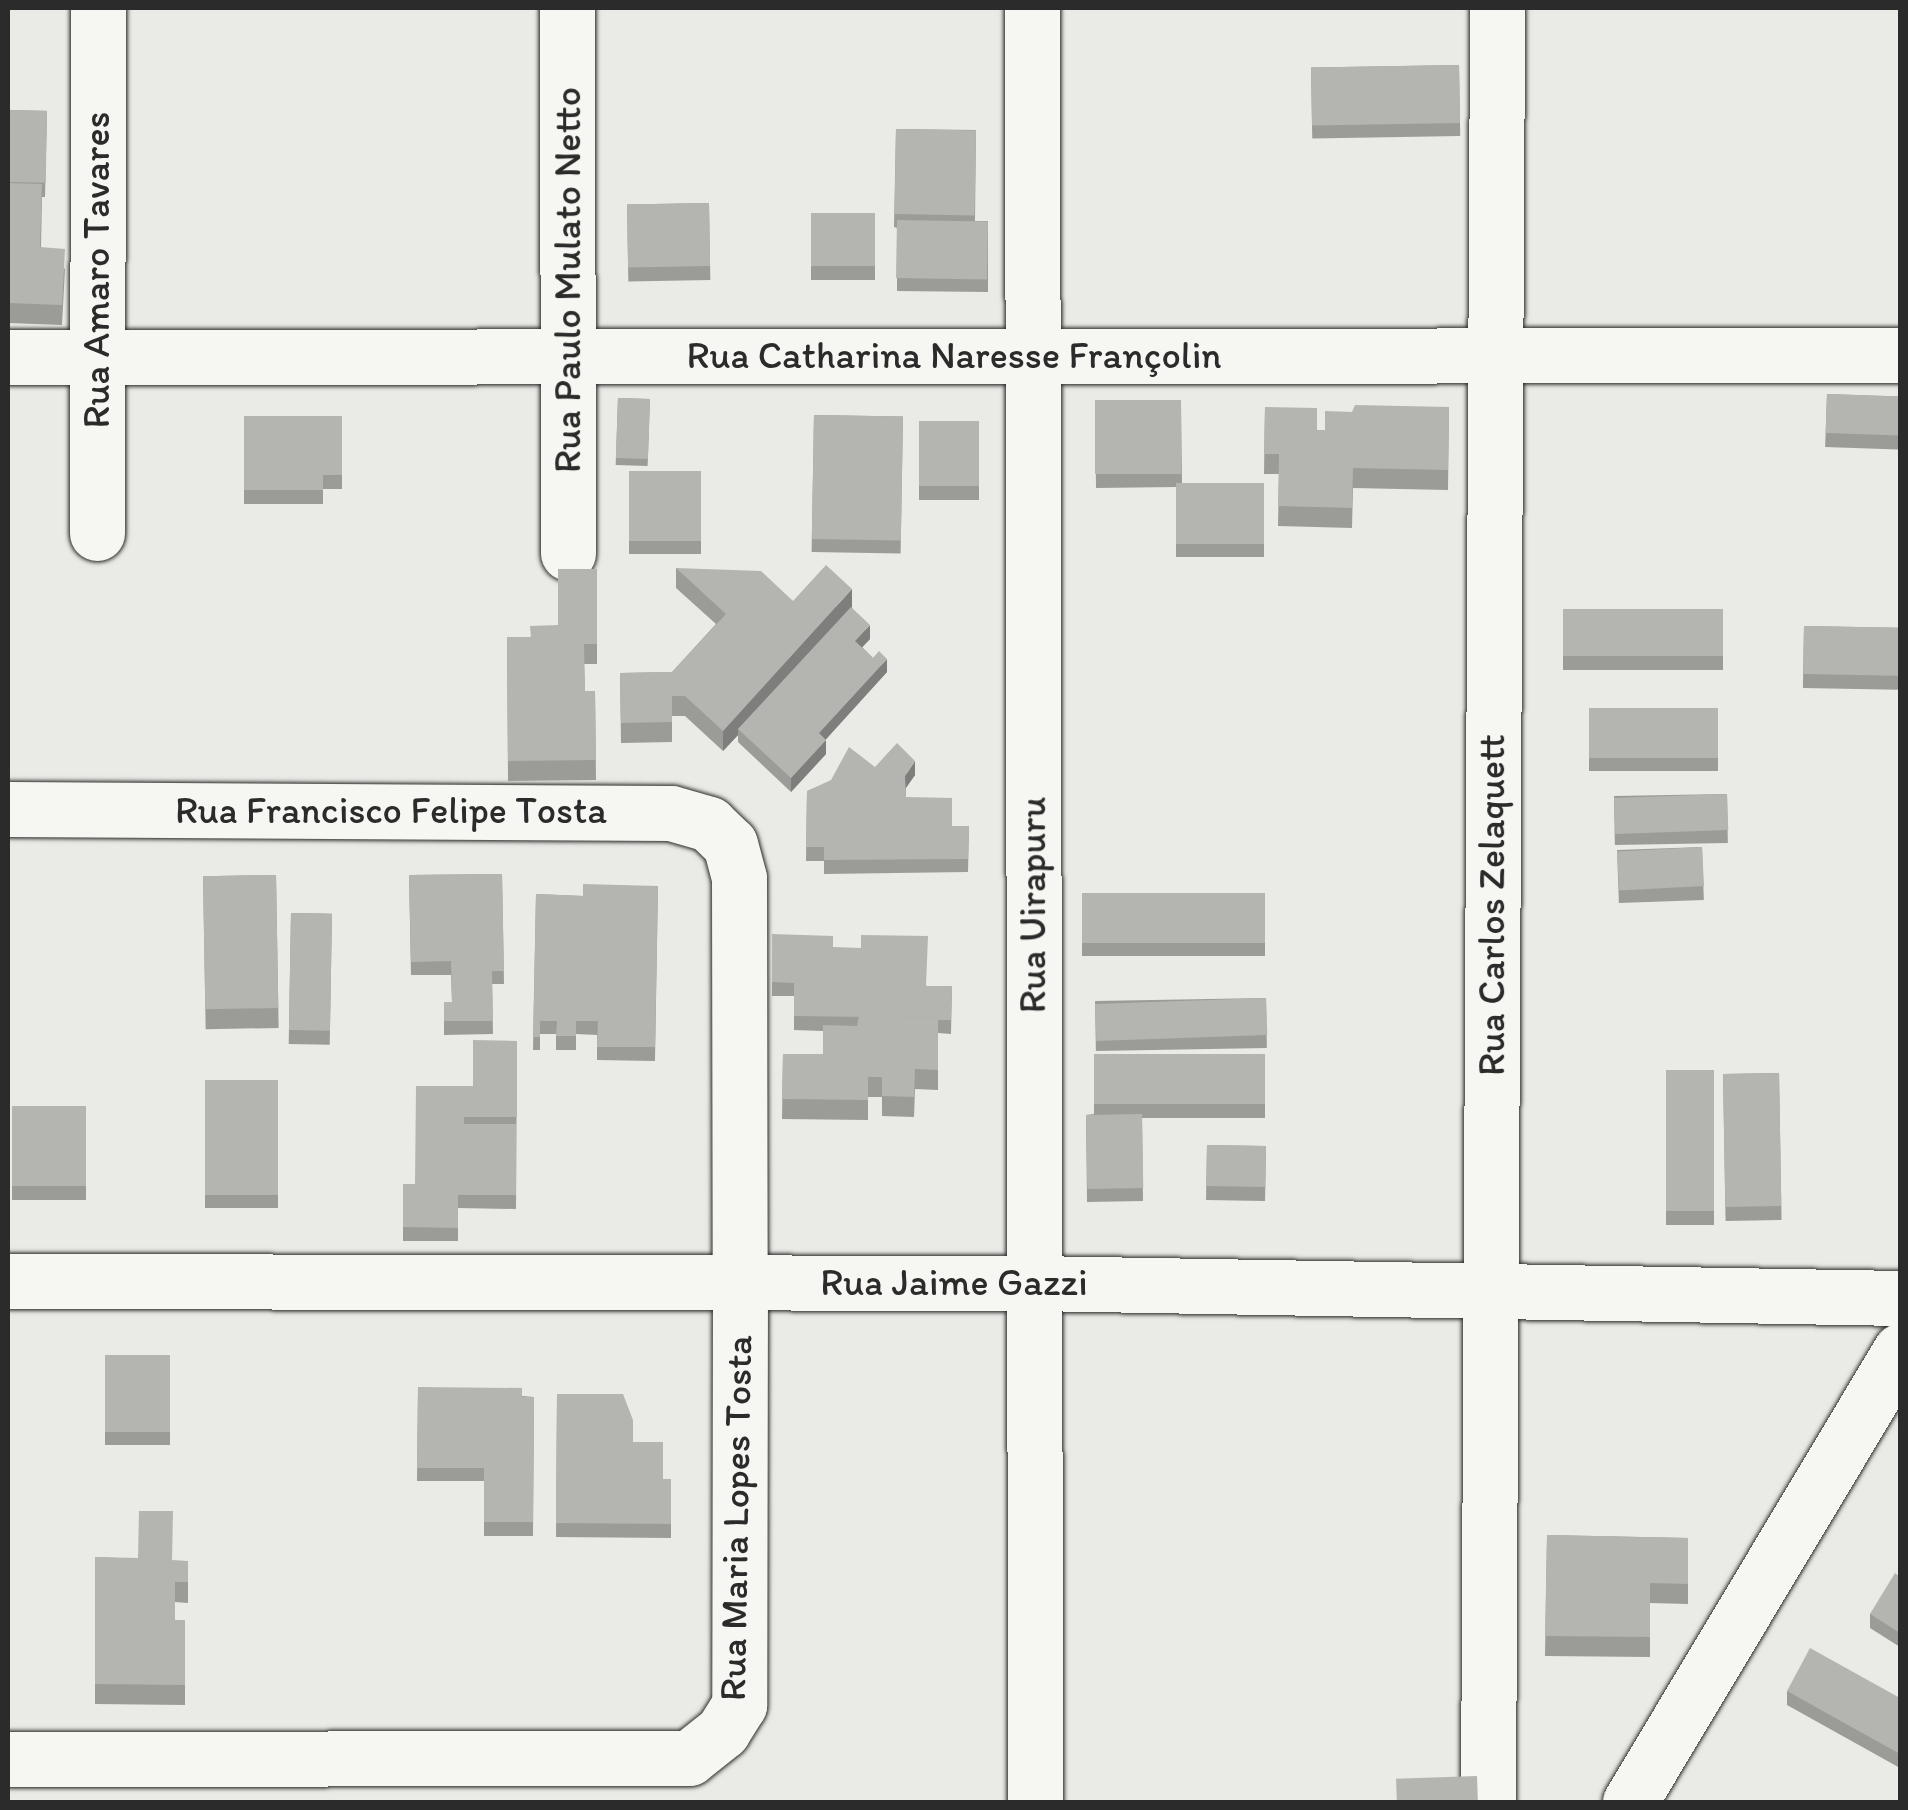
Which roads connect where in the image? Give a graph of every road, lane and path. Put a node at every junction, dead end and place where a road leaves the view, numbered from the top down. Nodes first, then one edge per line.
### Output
1 (98, 8) edge
2 (568, 8) edge
3 (1032, 8) edge
4 (1497, 8) edge
5 (1495, 355) junction
6 (1900, 355) edge
7 (568, 356) junction
8 (1032, 356) junction
9 (96, 357) junction
10 (8, 358) edge
11 (97, 533) dead end
12 (568, 553) dead end
13 (8, 809) edge
14 (740, 878) joint
15 (8, 1281) edge
16 (740, 1283) junction
17 (1034, 1283) junction
18 (1490, 1290) junction
19 (1900, 1298) edge
20 (1900, 1351) edge
21 (8, 1758) edge
22 (1034, 1802) edge
23 (1488, 1802) edge
24 (1630, 1802) edge

1 - 9 street, Rua Amaro Tavares
2 - 7 street, Rua Paulo Mulato Netto
3 - 8 street, Rua Uirapuru
4 - 5 street, Rua Carlos Zelaquett
5 - 6 street, Rua Catharina Naresse Françolin
5 - 8 street, Rua Catharina Naresse Françolin
5 - 18 street, Rua Carlos Zelaquett
7 - 8 street, Rua Catharina Naresse Françolin
7 - 9 street, Rua Catharina Naresse Françolin
7 - 12 street, Rua Paulo Mulato Netto
8 - 17 street, Rua Uirapuru
9 - 10 street, Rua Catharina Naresse Françolin
9 - 11 street, Rua Amaro Tavares
13 - 14 street, Rua Francisco Felipe Tosta
14 - 16 street, Rua Maria Lopes Tosta
15 - 16 street, Rua Jaime Gazzi
16 - 17 street, Rua Jaime Gazzi
16 - 21 street, Rua Maria Lopes Tosta
17 - 18 street, Rua Jaime Gazzi
17 - 22 street, Rua Uirapuru
18 - 19 street, Rua Jaime Gazzi
18 - 23 street, Rua Carlos Zelaquett
20 - 24 street

